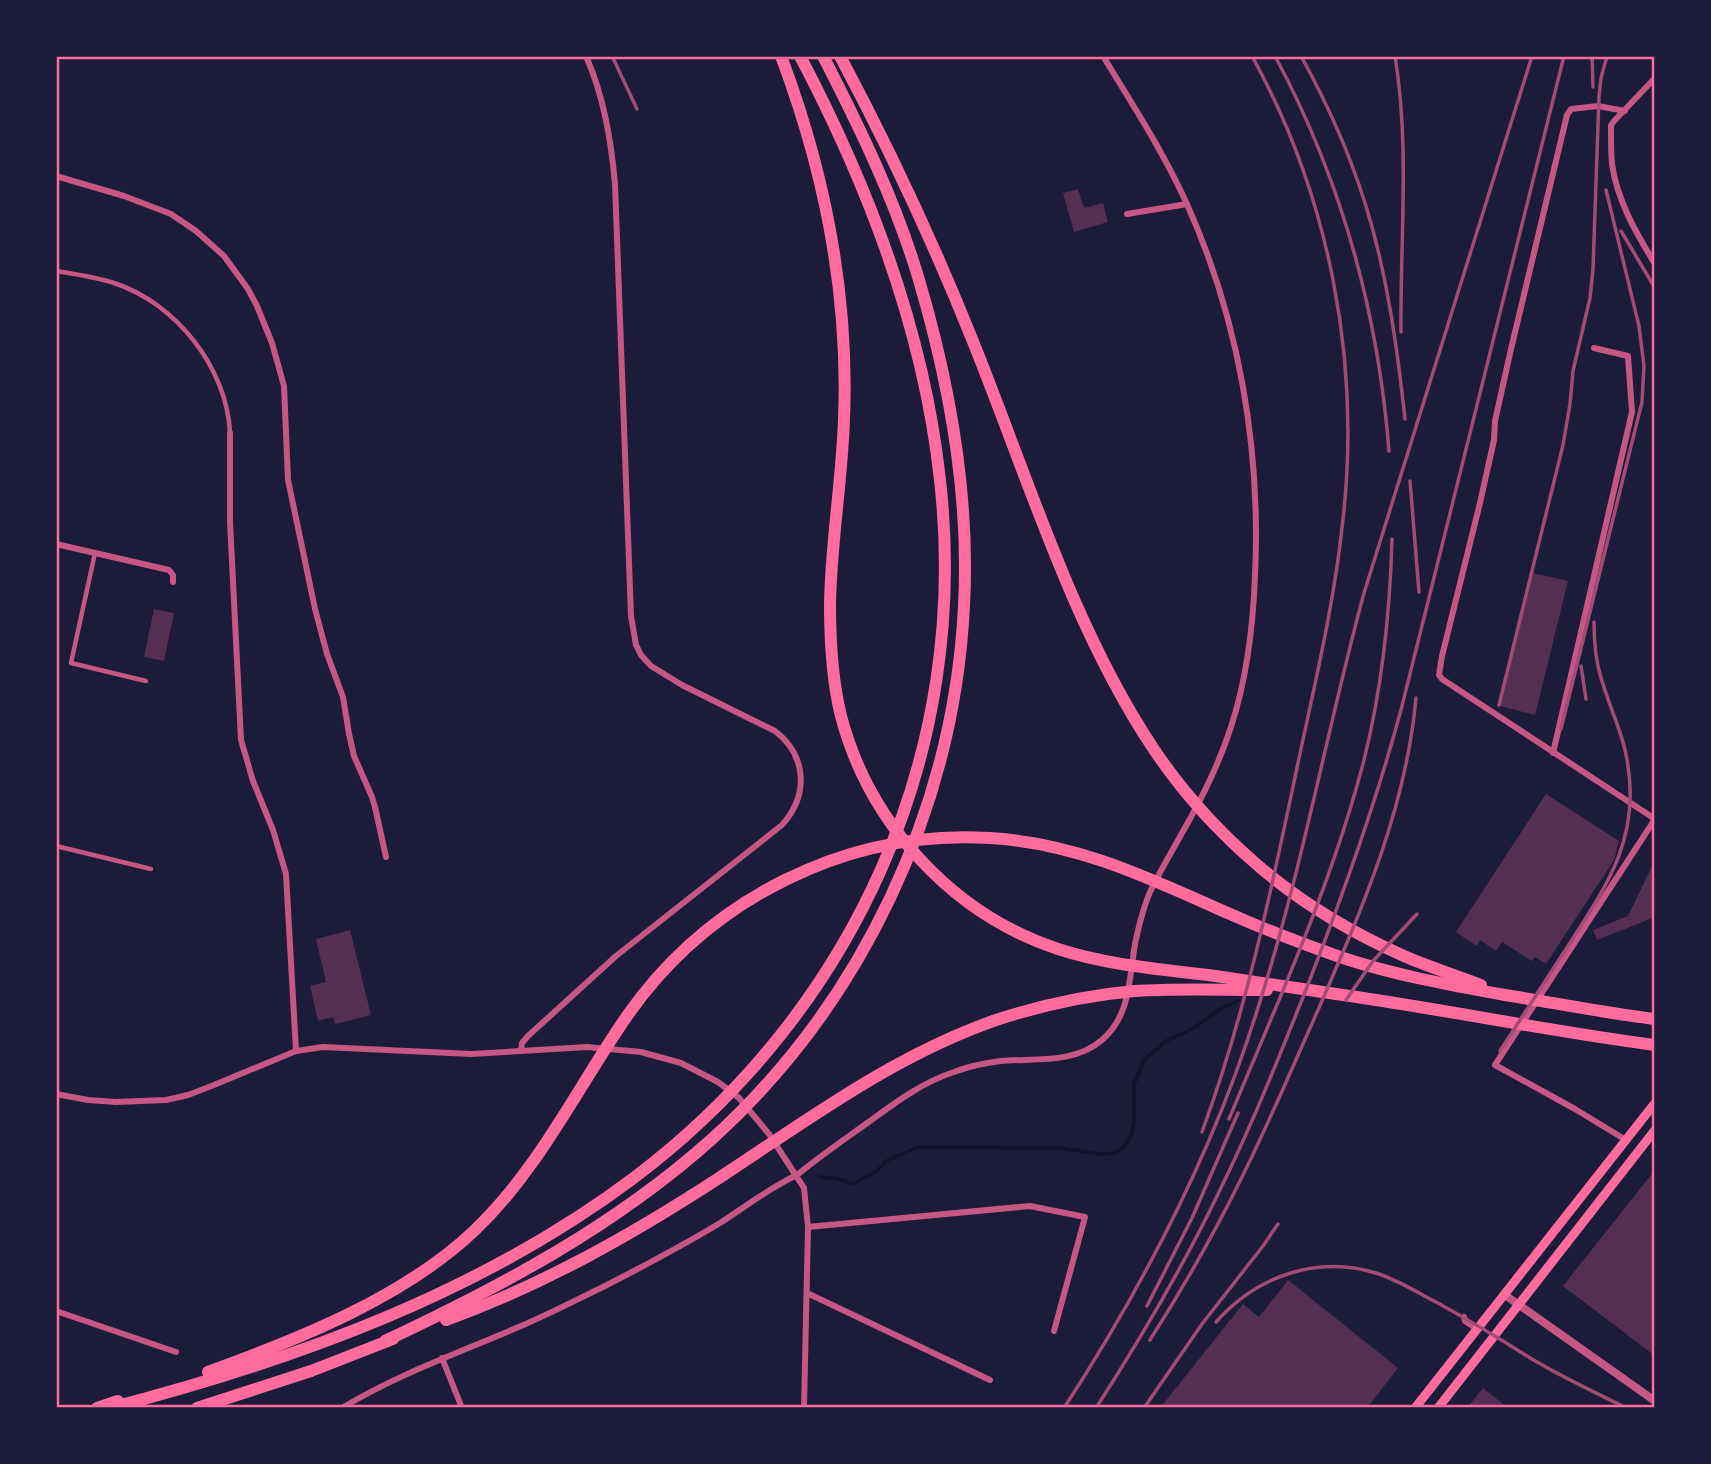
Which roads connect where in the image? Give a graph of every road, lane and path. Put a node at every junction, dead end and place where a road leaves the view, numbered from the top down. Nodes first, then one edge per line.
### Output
1 (586, 56) edge
2 (781, 56) edge
3 (800, 56) edge
4 (823, 56) edge
5 (840, 56) edge
6 (1103, 56) edge
7 (1655, 78) edge
8 (1625, 111) junction
9 (56, 176) edge
10 (1187, 204) junction
11 (1127, 214) dead end
12 (1655, 264) edge
13 (56, 271) edge
14 (1594, 348) dead end
15 (230, 433) joint
16 (56, 544) edge
17 (95, 552) junction
18 (173, 582) dead end
19 (146, 681) dead end
20 (1553, 753) junction
21 (1655, 819) edge
22 (56, 846) edge
23 (386, 857) dead end
24 (152, 869) dead end
25 (1313, 990) junction
26 (1511, 996) junction
27 (1655, 1019) edge
28 (1655, 1045) edge
29 (296, 1051) junction
30 (521, 1051) junction
31 (56, 1094) edge
32 (1655, 1103) edge
33 (1655, 1130) edge
34 (1626, 1140) junction
35 (797, 1175) junction
36 (808, 1227) junction
37 (807, 1293) junction
38 (1505, 1295) junction
39 (1518, 1304) junction
40 (56, 1311) edge
41 (1464, 1317) dead end
42 (1477, 1329) junction
43 (1054, 1331) dead end
44 (386, 1341) junction
45 (176, 1352) dead end
46 (442, 1358) junction
47 (990, 1380) dead end
48 (1655, 1401) edge
49 (97, 1408) edge
50 (110, 1408) edge
51 (197, 1408) edge
52 (341, 1408) edge
53 (462, 1408) edge
54 (803, 1408) edge
55 (1415, 1408) edge
56 (1438, 1408) edge

1 - 30 street
2 - 25 highway
3 - 50 highway
4 - 44 highway
5 - 26 highway
6 - 10 street
7 - 8 street
8 - 12 street
8 - 20 street
9 - 23 street
10 - 11 street
10 - 35 street
13 - 15 street
14 - 20 street
15 - 29 street
16 - 17 street
17 - 18 street
17 - 19 street
20 - 21 street
21 - 34 street
22 - 24 street
25 - 28 highway
25 - 44 highway
26 - 27 highway
26 - 49 highway
29 - 30 street
29 - 31 street
30 - 35 street
32 - 34 main road
33 - 39 main road
34 - 38 main road
35 - 36 street
35 - 46 street
36 - 37 street
36 - 43 street
37 - 47 street
37 - 54 street
38 - 39 street
38 - 42 main road
39 - 48 street
39 - 56 main road
40 - 45 street
41 - 42 street
42 - 55 main road
44 - 51 highway
46 - 52 street
46 - 53 street

